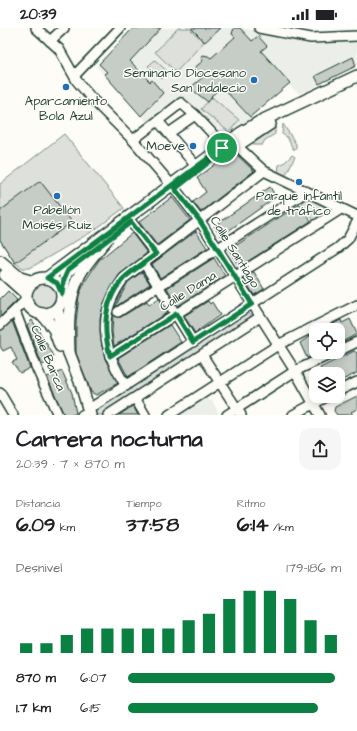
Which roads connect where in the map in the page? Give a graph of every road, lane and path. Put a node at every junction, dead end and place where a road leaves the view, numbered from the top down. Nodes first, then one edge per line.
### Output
1 (36, 28) edge
2 (64, 28) edge
3 (120, 28) edge
4 (265, 29) edge
5 (338, 32) edge
6 (357, 36) edge
7 (50, 41) junction
8 (357, 69) edge
9 (75, 75) junction
10 (357, 76) edge
11 (357, 82) edge
12 (195, 115) junction
13 (274, 118) junction
14 (158, 121) junction
15 (169, 133) junction
16 (133, 140) junction
17 (221, 144) junction
18 (237, 146) junction
19 (196, 166) junction
20 (264, 171) junction
21 (186, 181) junction
22 (173, 187) junction
23 (306, 192) junction
24 (341, 208) junction
25 (357, 216) edge
26 (200, 221) junction
27 (131, 222) junction
28 (357, 222) edge
29 (106, 240) junction
30 (217, 250) junction
31 (156, 254) junction
32 (0, 261) edge
33 (144, 263) junction
34 (0, 270) edge
35 (235, 277) junction
36 (47, 278) junction
37 (34, 282) junction
38 (159, 287) junction
39 (62, 294) junction
40 (25, 297) junction
41 (252, 304) junction
42 (356, 308) edge
43 (57, 310) junction
44 (15, 311) junction
45 (113, 311) junction
46 (42, 314) junction
47 (176, 314) junction
48 (260, 317) junction
49 (0, 326) edge
50 (193, 342) junction
51 (357, 342) edge
52 (278, 345) junction
53 (345, 347) edge
54 (69, 353) junction
55 (202, 355) junction
56 (110, 356) junction
57 (320, 359) edge
58 (295, 371) junction
59 (357, 382) edge
60 (220, 383) junction
61 (126, 386) junction
62 (345, 388) edge
63 (0, 393) edge
64 (309, 395) edge
65 (134, 398) junction
66 (314, 403) joint
67 (239, 412) edge
68 (86, 414) edge
69 (13, 415) edge
70 (58, 415) edge
71 (108, 415) edge
72 (145, 415) edge
73 (169, 415) edge
74 (227, 415) edge
75 (293, 415) edge
76 (320, 415) edge

1 - 7 street, Calle Santiago
2 - 7 street
3 - 9 street
4 - 5 street
5 - 6 street
7 - 9 street, Calle Santiago
8 - 13 main road
9 - 16 street, Calle Santiago
10 - 13 main road
11 - 13 main road
12 - 14 street
12 - 15 street
12 - 17 street
13 - 17 main road
13 - 18 main road
14 - 15 street
14 - 16 street
15 - 19 street
16 - 22 street, Calle Santiago
17 - 19 main road
17 - 21 street
18 - 20 street
18 - 21 main road
19 - 22 main road
20 - 23 street
20 - 26 street
21 - 22 main road
22 - 26 street, Calle Santiago
22 - 27 main road
22 - 36 main road
23 - 24 street
23 - 30 street
24 - 25 street
24 - 35 street, Calle Dama
26 - 30 street, Calle Santiago
26 - 31 street
27 - 29 main road
27 - 31 street
28 - 41 street
29 - 39 main road
29 - 54 main road
30 - 35 street, Calle Santiago
30 - 38 street
31 - 33 street
32 - 37 main road
33 - 38 street
33 - 45 street
34 - 40 main road
35 - 41 street, Calle Santiago
35 - 47 street, Calle Dama
36 - 37 main road
36 - 39 main road
37 - 40 main road
38 - 45 street
38 - 47 street
39 - 43 main road
40 - 44 street
40 - 46 main road
41 - 48 street, Calle Santiago
41 - 50 street
42 - 52 street
43 - 46 main road
43 - 54 main road
44 - 49 street
44 - 70 street, Calle Barca
45 - 56 street
46 - 68 main road
47 - 50 street
47 - 56 street, Calle Dama
48 - 52 street, Calle Santiago
48 - 55 street
50 - 61 street
51 - 53 street
52 - 58 street, Calle Santiago
52 - 60 street
54 - 68 main road
55 - 60 street
55 - 65 street
56 - 61 street
57 - 58 street
58 - 64 street, Calle Santiago
58 - 67 street
59 - 62 street
60 - 67 street
60 - 73 street
61 - 68 street
63 - 69 street
65 - 71 street
65 - 72 street
66 - 75 street
66 - 76 street, Calle Santiago
67 - 74 street

